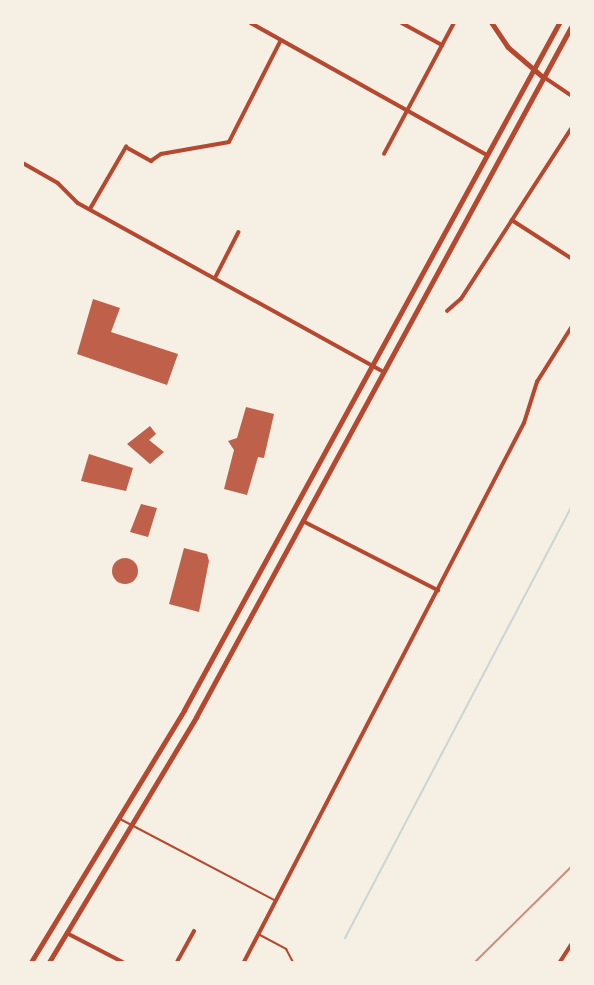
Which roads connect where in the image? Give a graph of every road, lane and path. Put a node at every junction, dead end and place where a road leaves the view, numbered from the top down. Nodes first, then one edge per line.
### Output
1 (251, 23) edge
2 (402, 23) edge
3 (454, 23) edge
4 (492, 23) edge
5 (559, 23) edge
6 (571, 27) edge
7 (281, 40) junction
8 (442, 45) junction
9 (534, 70) junction
10 (543, 77) junction
11 (571, 95) edge
12 (408, 111) junction
13 (571, 129) edge
14 (384, 154) dead end
15 (485, 154) junction
16 (23, 163) edge
17 (90, 209) junction
18 (512, 220) junction
19 (239, 233) dead end
20 (571, 258) edge
21 (215, 278) junction
22 (447, 311) dead end
23 (571, 328) edge
24 (370, 363) junction
25 (382, 370) junction
26 (301, 520) junction
27 (438, 590) junction
28 (119, 818) junction
29 (131, 826) junction
30 (277, 902) junction
31 (194, 931) dead end
32 (66, 933) junction
33 (48, 935) junction
34 (260, 935) junction
35 (571, 945) edge
36 (31, 962) edge
37 (49, 962) edge
38 (123, 962) edge
39 (177, 962) edge
40 (244, 962) edge
41 (293, 962) edge
42 (560, 962) edge

1 - 7 street
2 - 8 street
3 - 8 street
4 - 9 street
5 - 9 main road
6 - 10 main road
7 - 12 street
7 - 17 street
8 - 12 street
9 - 10 street
9 - 15 main road
10 - 11 street
10 - 25 main road
12 - 14 street
12 - 15 street
13 - 18 street
15 - 24 main road
16 - 17 street
17 - 21 street
18 - 20 street
18 - 22 street
19 - 21 street
21 - 24 street
23 - 27 street
24 - 25 street
24 - 28 main road
25 - 26 main road
26 - 27 street
26 - 29 main road
27 - 30 street
28 - 29 lane
28 - 33 main road
29 - 30 lane
29 - 32 main road
30 - 34 street
31 - 39 street
32 - 33 main road
32 - 37 main road
32 - 38 street
33 - 36 main road
34 - 40 street
34 - 41 lane
35 - 42 street

